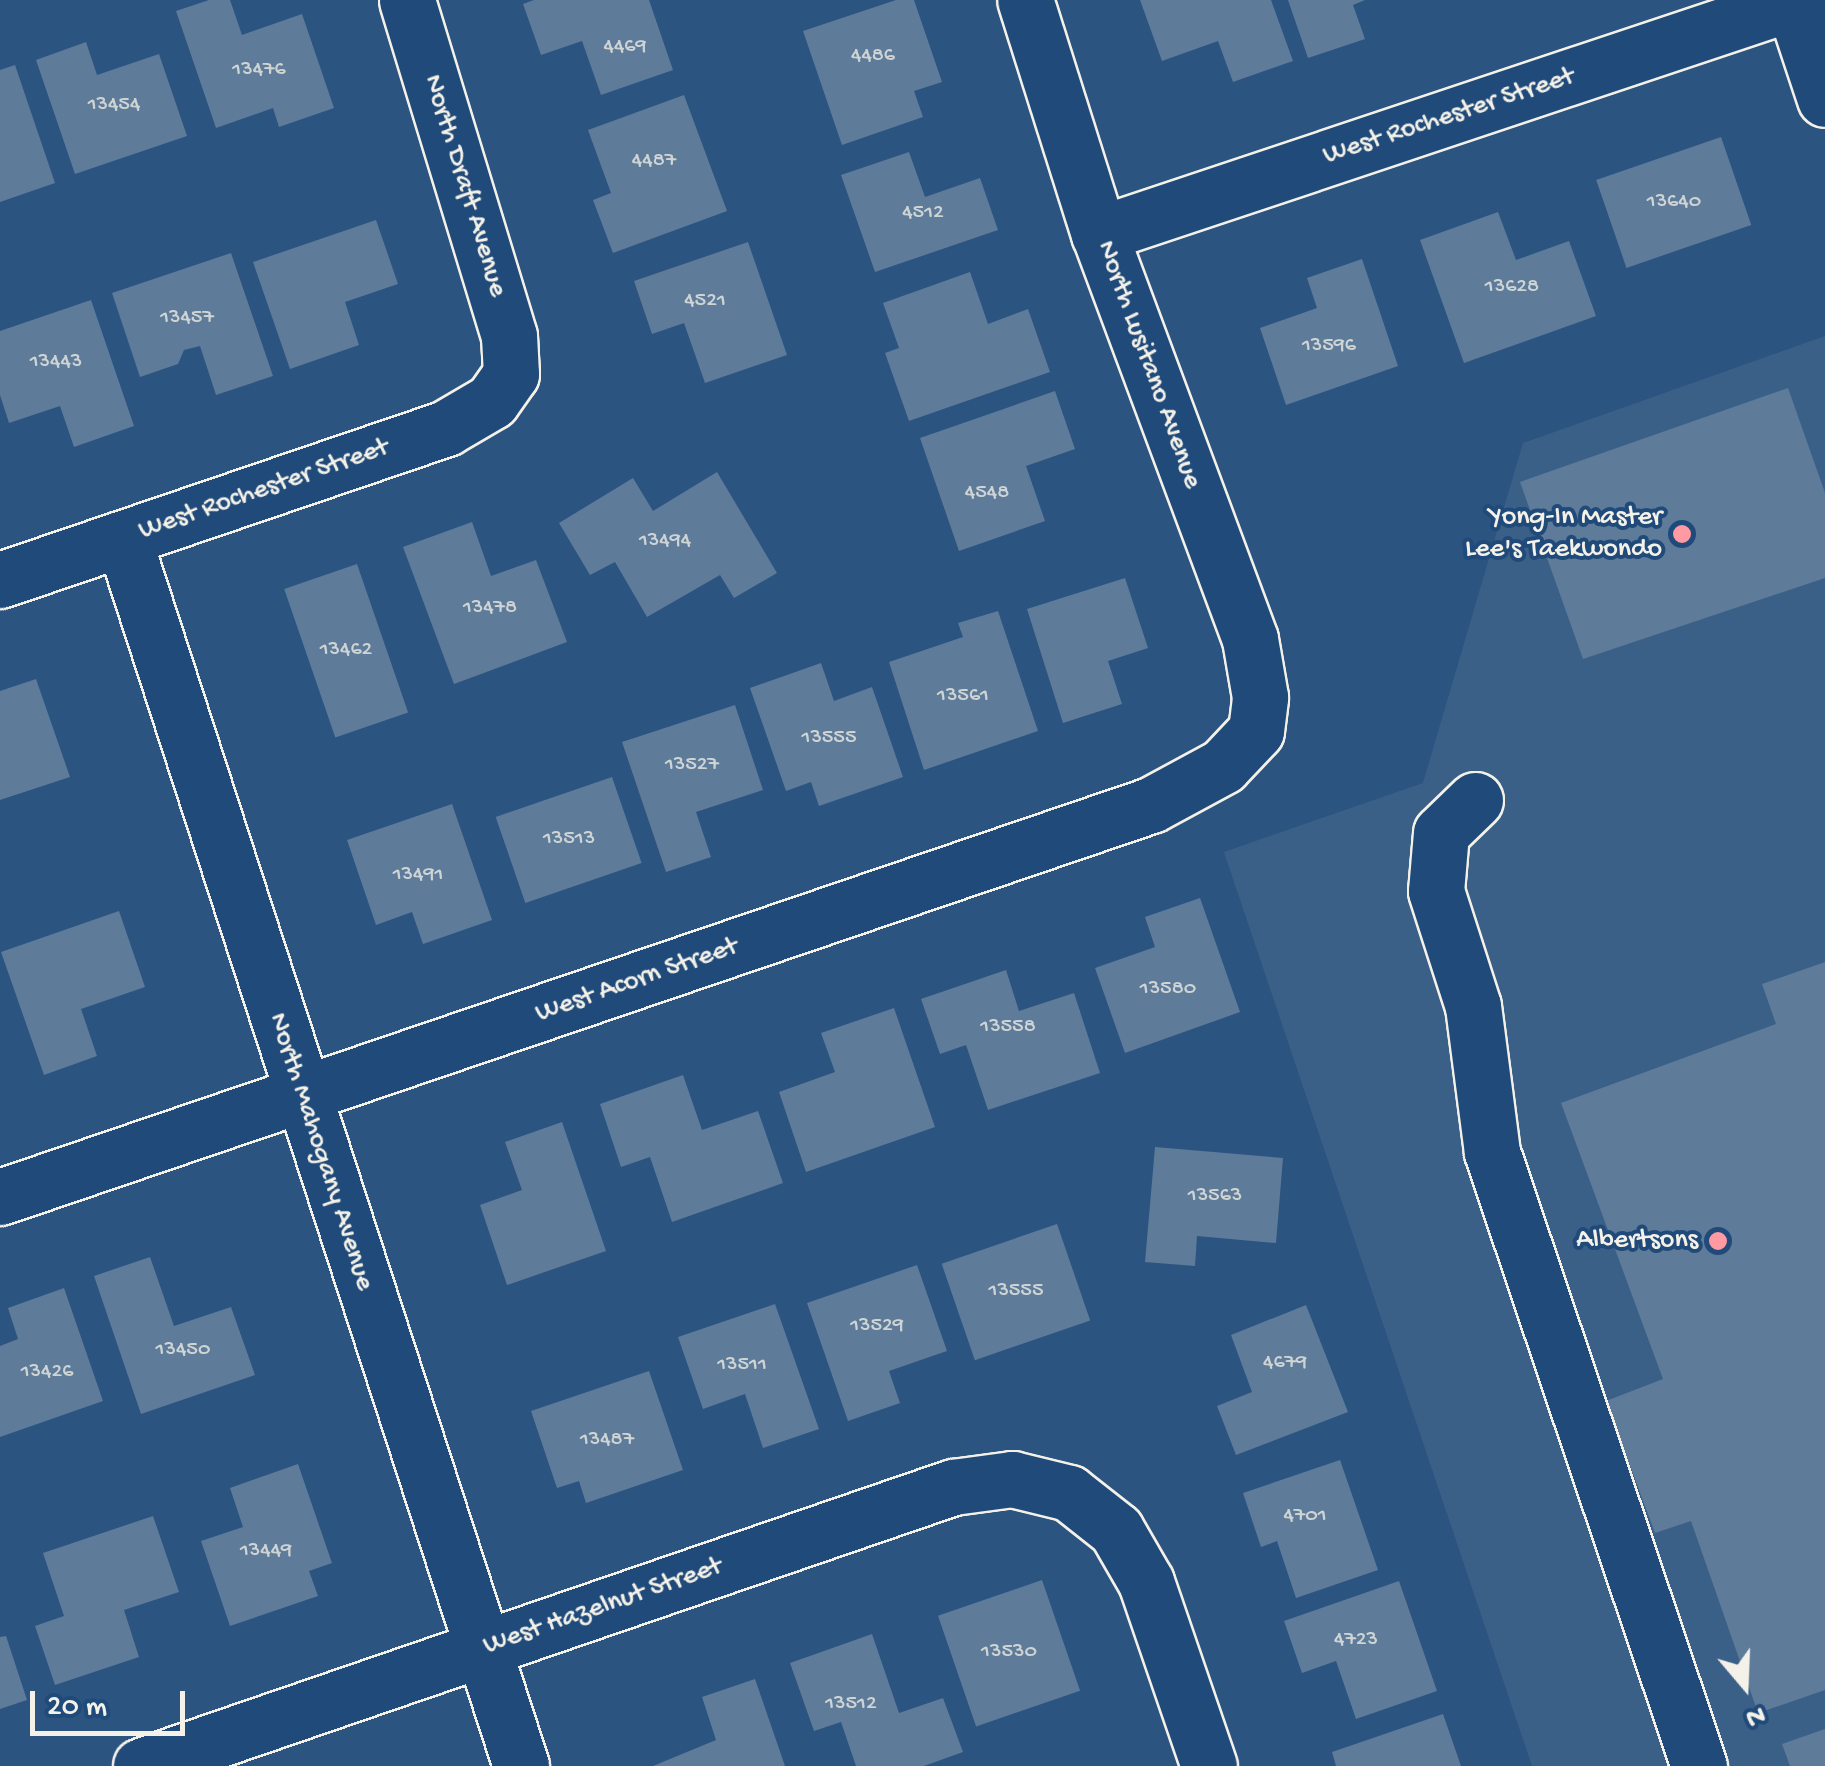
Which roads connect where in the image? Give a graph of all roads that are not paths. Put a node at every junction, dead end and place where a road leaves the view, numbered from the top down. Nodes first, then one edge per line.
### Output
1 (408, 0) edge
2 (1024, 0) edge
3 (1796, 1) edge
4 (1825, 99) edge
5 (1099, 234) junction
6 (511, 374) joint
7 (123, 538) junction
8 (0, 580) edge
9 (1256, 732) joint
10 (1475, 800) dead end
11 (302, 1095) junction
12 (0, 1198) edge
13 (479, 1650) junction
14 (141, 1766) edge
15 (522, 1766) edge
16 (1209, 1766) edge
17 (1698, 1766) edge

1 - 6 street, North Draft Avenue
2 - 5 street, North Lusitano Avenue
3 - 4 street
3 - 5 street, West Rochester Street
5 - 9 street, North Lusitano Avenue
6 - 7 street, West Rochester Street
7 - 8 street, West Rochester Street
7 - 11 street, North Mahogany Avenue
9 - 11 street, West Acorn Street
10 - 17 street
11 - 12 street, West Acorn Street
11 - 13 street, North Mahogany Avenue
13 - 14 street, West Hazelnut Street
13 - 15 street, North Mahogany Avenue
13 - 16 street, West Hazelnut Street

